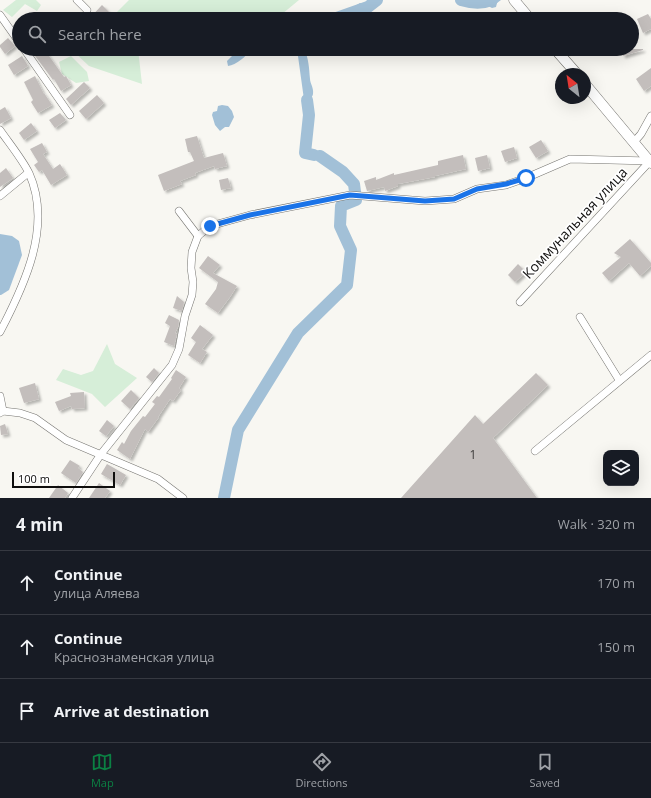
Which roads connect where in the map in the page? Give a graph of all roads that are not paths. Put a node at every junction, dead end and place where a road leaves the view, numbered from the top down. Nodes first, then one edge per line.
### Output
1 (77, 0) edge
2 (516, 2) edge
3 (87, 10) dead end
4 (524, 12) edge
5 (0, 15) edge
6 (12, 32) edge
7 (29, 56) edge
8 (562, 56) edge
9 (571, 68) edge
10 (591, 91) edge
11 (70, 115) dead end
12 (651, 116) edge
13 (0, 130) edge
14 (634, 142) junction
15 (651, 161) edge
16 (28, 173) junction
17 (0, 196) edge
18 (178, 211) dead end
19 (198, 236) junction
20 (520, 302) dead end
21 (580, 317) dead end
22 (0, 332) edge
23 (651, 355) edge
24 (620, 380) junction
25 (0, 396) edge
26 (2, 412) edge
27 (535, 451) dead end
28 (101, 454) junction
29 (72, 498) edge
30 (183, 498) edge

1 - 3 street
2 - 4 street
5 - 6 street
7 - 11 street
8 - 9 street
10 - 14 street
12 - 14 street
13 - 16 street
14 - 15 street
15 - 19 street
15 - 20 street, Коммунальная улица
16 - 17 street
16 - 22 street
18 - 19 street
19 - 28 street
21 - 24 street
23 - 24 street
24 - 27 street
25 - 26 street
26 - 28 street
28 - 29 street
28 - 30 street

